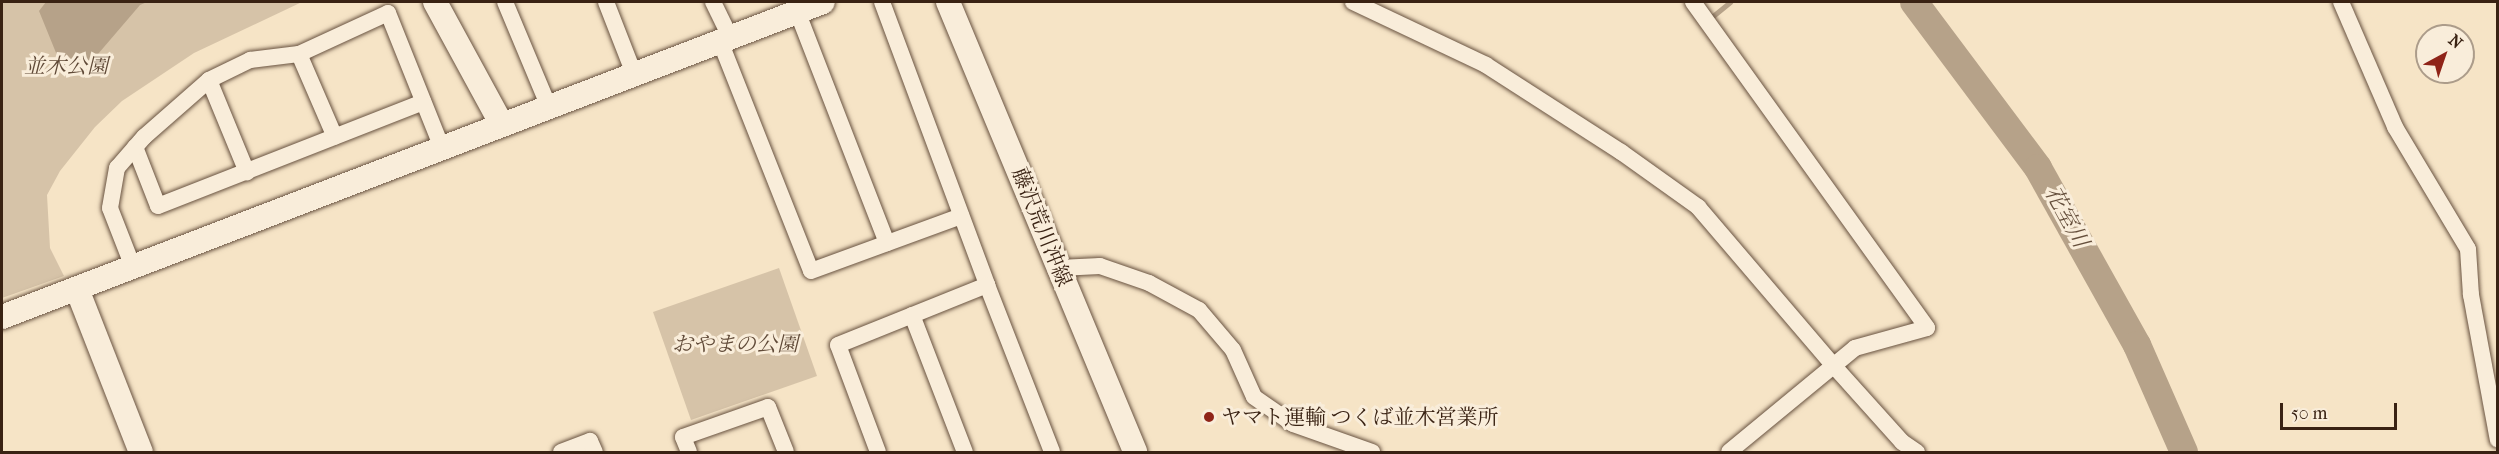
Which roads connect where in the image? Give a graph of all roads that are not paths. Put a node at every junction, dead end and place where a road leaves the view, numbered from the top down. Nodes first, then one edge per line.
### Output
1 (435, 2) edge
2 (505, 2) edge
3 (606, 2) edge
4 (713, 2) edge
5 (823, 2) edge
6 (882, 2) edge
7 (948, 2) edge
8 (1353, 2) edge
9 (1693, 2) edge
10 (2341, 2) edge
11 (797, 12) junction
12 (725, 39) junction
13 (299, 54) junction
14 (634, 74) junction
15 (209, 80) junction
16 (423, 102) junction
17 (549, 107) junction
18 (502, 125) junction
19 (335, 137) junction
20 (135, 147) junction
21 (442, 148) junction
22 (247, 172) junction
23 (962, 216) junction
24 (887, 243) junction
25 (133, 267) junction
26 (1059, 268) junction
27 (987, 285) junction
28 (77, 289) junction
29 (912, 315) junction
30 (2, 317) edge
31 (1833, 365) junction
32 (2498, 440) edge
33 (1900, 447) edge
34 (141, 453) edge
35 (561, 453) edge
36 (595, 453) edge
37 (689, 453) edge
38 (786, 453) edge
39 (878, 453) edge
40 (965, 453) edge
41 (1052, 453) edge
42 (1135, 453) edge
43 (1372, 453) edge
44 (1729, 453) edge
45 (1917, 453) edge

1 - 18 street
2 - 17 street
3 - 14 street
4 - 12 street
5 - 11 street
6 - 23 street
7 - 26 street, 藤沢荒川沖線
8 - 31 street
9 - 31 street
10 - 32 street
11 - 12 street
11 - 24 street
12 - 14 street
12 - 24 street
13 - 15 street
13 - 16 street
13 - 19 street
14 - 17 street
15 - 20 street
15 - 22 street
16 - 19 street
16 - 21 street
17 - 18 street
18 - 21 street
19 - 22 street
20 - 22 street
20 - 25 street
21 - 25 street
23 - 24 street
23 - 27 street
25 - 28 street
26 - 42 street, 藤沢荒川沖線
26 - 43 street
27 - 29 street
27 - 41 street
28 - 30 street
28 - 34 street
29 - 39 street
29 - 40 street
31 - 33 street
31 - 44 street
33 - 45 street
35 - 36 street
37 - 38 street

